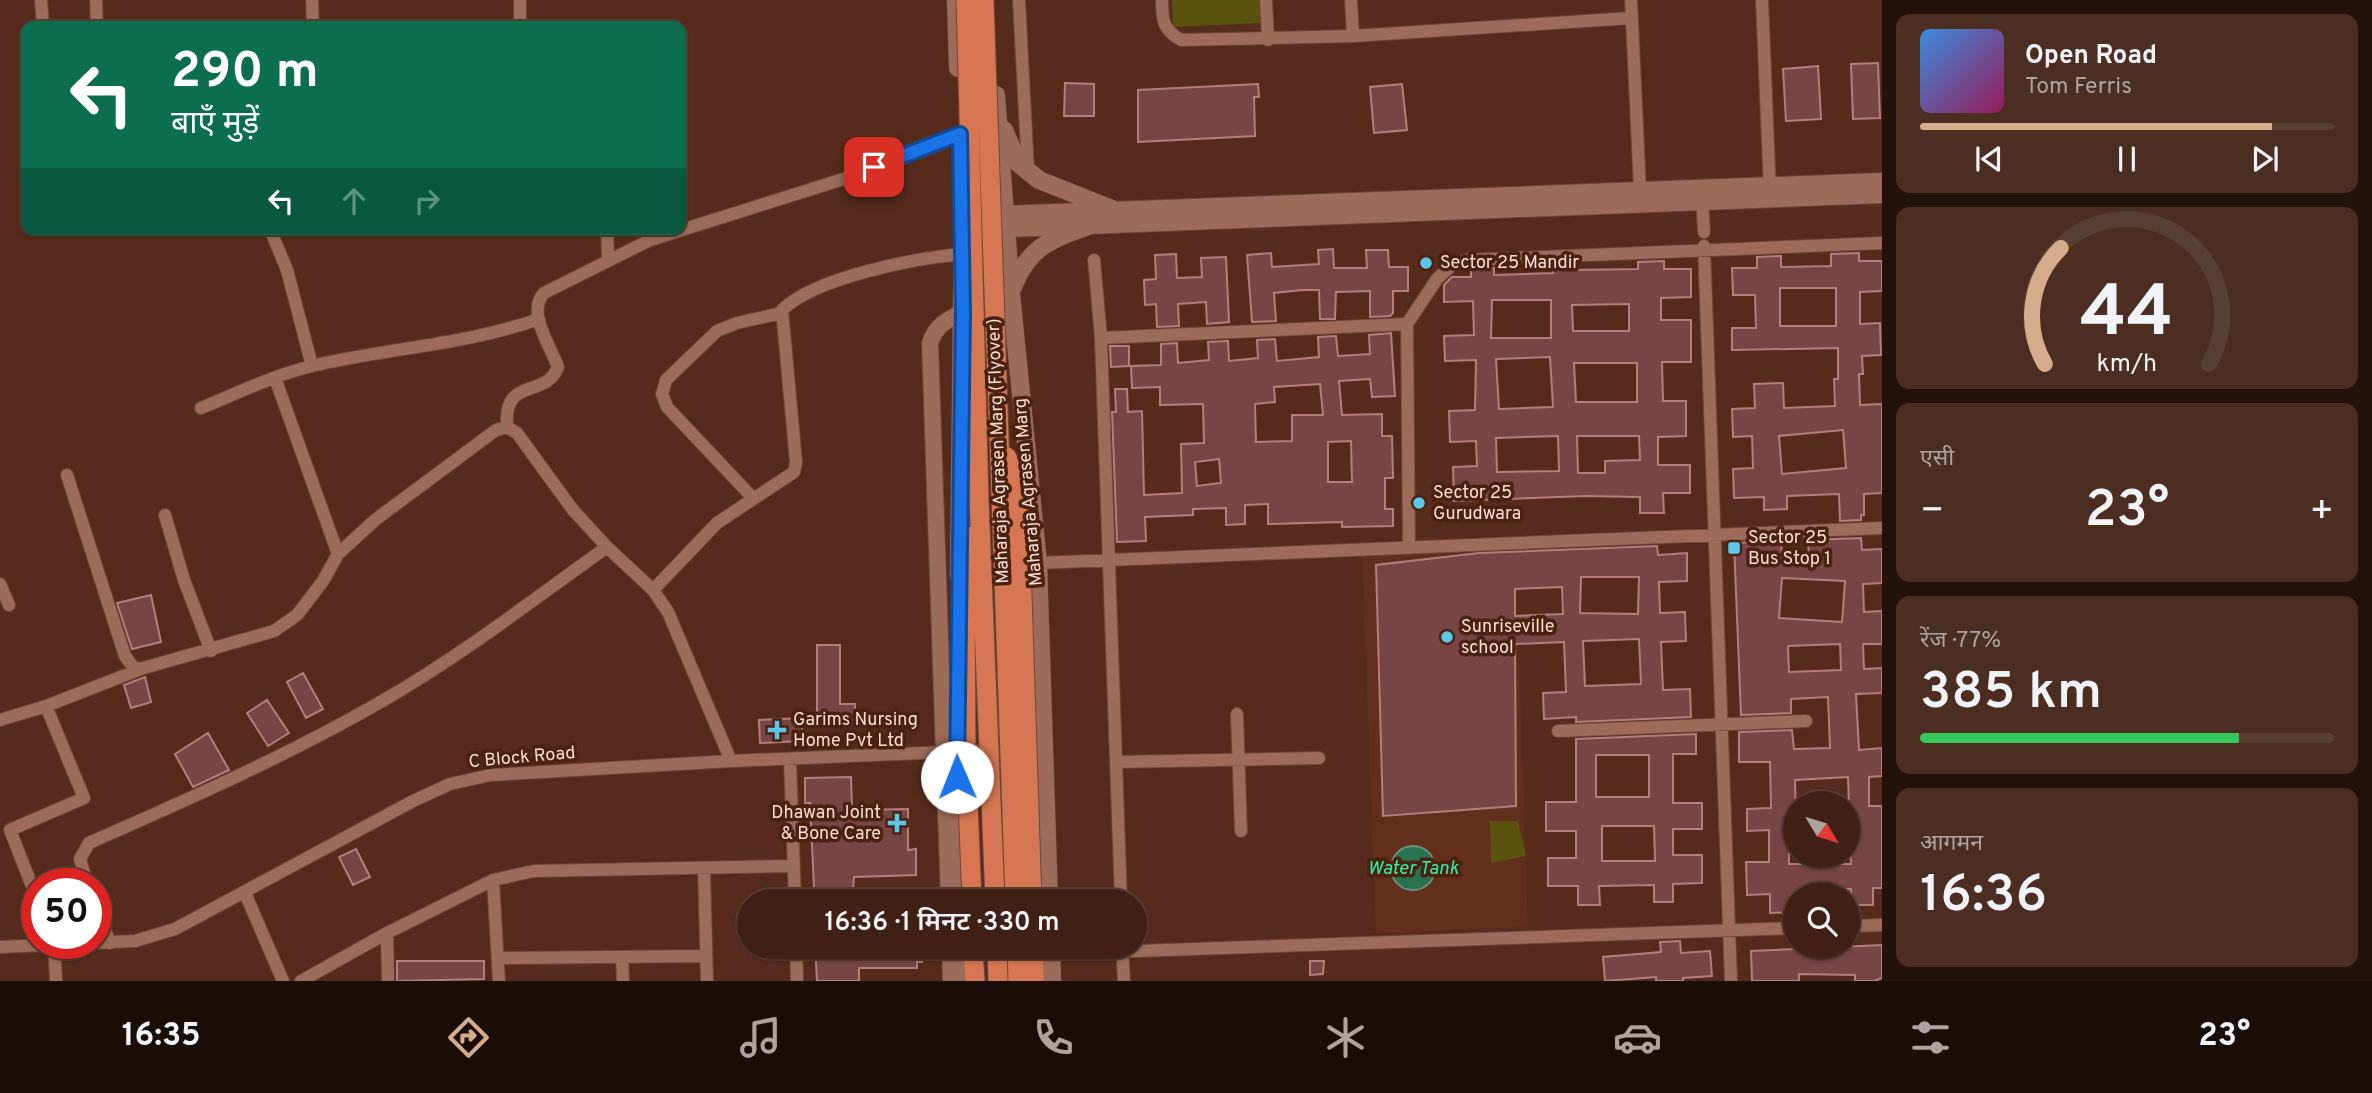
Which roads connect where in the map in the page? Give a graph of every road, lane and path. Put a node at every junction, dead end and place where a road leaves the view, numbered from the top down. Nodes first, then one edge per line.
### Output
1 (41, 0) edge
2 (96, 0) edge
3 (312, 0) edge
4 (520, 0) edge
5 (956, 0) edge
6 (966, 0) edge
7 (984, 0) edge
8 (990, 0) edge
9 (1019, 0) edge
10 (1162, 0) edge
11 (1266, 0) edge
12 (1351, 0) edge
13 (1630, 0) edge
14 (1762, 0) edge
15 (1632, 18) junction
16 (43, 21) edge
17 (97, 21) edge
18 (313, 21) edge
19 (520, 21) edge
20 (1353, 36) junction
21 (1268, 40) junction
22 (997, 114) junction
23 (960, 134) junction
24 (1028, 171) junction
25 (1882, 181) edge
26 (1640, 190) junction
27 (1770, 192) junction
28 (1702, 195) junction
29 (1882, 195) edge
30 (1112, 209) junction
31 (1007, 221) junction
32 (1091, 225) junction
33 (686, 229) edge
34 (273, 235) edge
35 (607, 235) edge
36 (666, 235) edge
37 (1704, 243) junction
38 (1882, 243) edge
39 (963, 254) junction
40 (608, 258) junction
41 (1094, 260) dead end
42 (1011, 294) junction
43 (963, 312) junction
44 (781, 313) junction
45 (539, 319) junction
46 (1407, 324) junction
47 (1101, 338) junction
48 (312, 366) junction
49 (275, 378) junction
50 (201, 408) dead end
51 (998, 422) junction
52 (507, 427) junction
53 (67, 475) dead end
54 (752, 497) junction
55 (979, 499) junction
56 (165, 515) dead end
57 (1882, 528) edge
58 (1715, 534) junction
59 (607, 547) junction
60 (1409, 547) junction
61 (338, 554) junction
62 (1108, 560) junction
63 (1038, 563) junction
64 (0, 584) edge
65 (653, 590) junction
66 (9, 605) dead end
67 (211, 651) junction
68 (141, 669) junction
69 (46, 706) junction
70 (1237, 714) dead end
71 (0, 720) edge
72 (1806, 721) dead end
73 (1721, 724) junction
74 (1558, 731) dead end
75 (1043, 747) junction
76 (950, 752) junction
77 (1319, 758) dead end
78 (790, 760) junction
79 (1239, 760) junction
80 (731, 761) junction
81 (1116, 762) junction
82 (1241, 831) dead end
83 (793, 866) junction
84 (25, 868) edge
85 (83, 868) edge
86 (704, 869) junction
87 (494, 880) junction
88 (794, 889) edge
89 (949, 889) edge
90 (960, 889) edge
91 (972, 889) edge
92 (995, 889) edge
93 (1015, 889) edge
94 (1032, 889) edge
95 (1049, 889) edge
96 (1121, 889) edge
97 (245, 893) junction
98 (1882, 925) edge
99 (1860, 926) edge
100 (1783, 928) edge
101 (1729, 930) junction
102 (387, 933) junction
103 (112, 943) edge
104 (21, 946) edge
105 (0, 947) edge
106 (1147, 948) edge
107 (706, 956) junction
108 (622, 957) junction
109 (498, 958) junction
110 (55, 959) edge
111 (796, 959) edge
112 (950, 959) edge
113 (963, 959) edge
114 (974, 959) edge
115 (998, 959) edge
116 (1017, 959) edge
117 (1042, 959) edge
118 (1047, 959) edge
119 (1123, 959) edge
120 (56, 981) edge
121 (283, 981) edge
122 (301, 981) edge
123 (388, 981) edge
124 (499, 981) edge
125 (623, 981) edge
126 (706, 981) edge
127 (797, 981) edge
128 (951, 981) edge
129 (964, 981) edge
130 (975, 981) edge
131 (999, 981) edge
132 (1018, 981) edge
133 (1034, 981) edge
134 (1052, 981) edge
135 (1124, 981) edge
136 (1731, 981) edge

1 - 16 street
2 - 17 street
3 - 18 street
4 - 19 street
5 - 23 main road
6 - 55 main road, Maharaja Agrasen Marg (Flyover), bridge
7 - 51 main road, Maharaja Agrasen Marg (Flyover), bridge
8 - 22 main road, Maharaja Agrasen Marg
9 - 24 street
10 - 21 street
11 - 21 street
12 - 20 street
13 - 15 street
14 - 27 street
15 - 20 street
15 - 26 street
20 - 21 street
22 - 24 main road
22 - 31 main road, Maharaja Agrasen Marg
23 - 33 street
23 - 39 main road
24 - 30 main road
25 - 27 street
26 - 28 street
26 - 30 street
27 - 28 street
27 - 29 street
28 - 32 street
28 - 37 street
30 - 31 street
31 - 32 street
31 - 42 main road, Maharaja Agrasen Marg
32 - 42 main road
34 - 48 street
35 - 40 street
36 - 40 street
37 - 38 street
37 - 46 street
37 - 58 street
39 - 43 main road
39 - 44 street
40 - 45 street
41 - 47 street
42 - 63 main road, Maharaja Agrasen Marg
43 - 76 main road
43 - 76 street
44 - 54 street
44 - 54 street
45 - 48 street
45 - 52 street
46 - 47 street
46 - 60 street
47 - 62 street
48 - 49 street
49 - 50 street
49 - 61 street
51 - 93 main road, Maharaja Agrasen Marg (Flyover), bridge
51 - 94 main road, bridge
52 - 59 street
52 - 61 street
53 - 68 street
54 - 65 street
55 - 91 main road, bridge
55 - 92 main road, Maharaja Agrasen Marg (Flyover), bridge
56 - 67 street
57 - 58 street
58 - 60 street
58 - 73 street
59 - 65 street
59 - 85 street
60 - 62 street
61 - 67 street
62 - 63 street
62 - 81 street
63 - 75 main road, Maharaja Agrasen Marg
64 - 66 street
65 - 80 street
67 - 68 street
68 - 69 street
69 - 71 street
69 - 84 street
70 - 79 street
72 - 73 street
73 - 74 street
73 - 101 street
75 - 76 street, C Block Road
75 - 95 main road, Maharaja Agrasen Marg
76 - 78 street, C Block Road
76 - 89 street
76 - 90 main road
77 - 79 street
78 - 80 street, C Block Road
78 - 83 street
79 - 81 street
79 - 82 street
80 - 97 street, C Block Road
81 - 96 street
83 - 86 street
83 - 88 street
86 - 87 street
86 - 107 street
87 - 102 street
87 - 109 street
97 - 103 street, C Block Road
97 - 121 street
98 - 99 street
100 - 101 street
101 - 106 street
101 - 136 street
102 - 122 street
102 - 123 street
104 - 105 street, C Block Road
107 - 108 street
107 - 126 street
108 - 109 street
108 - 125 street
109 - 124 street
110 - 120 street
111 - 127 street
112 - 128 street
113 - 129 main road
114 - 130 main road
115 - 131 main road
116 - 132 main road
117 - 133 main road
118 - 134 main road
119 - 135 street

